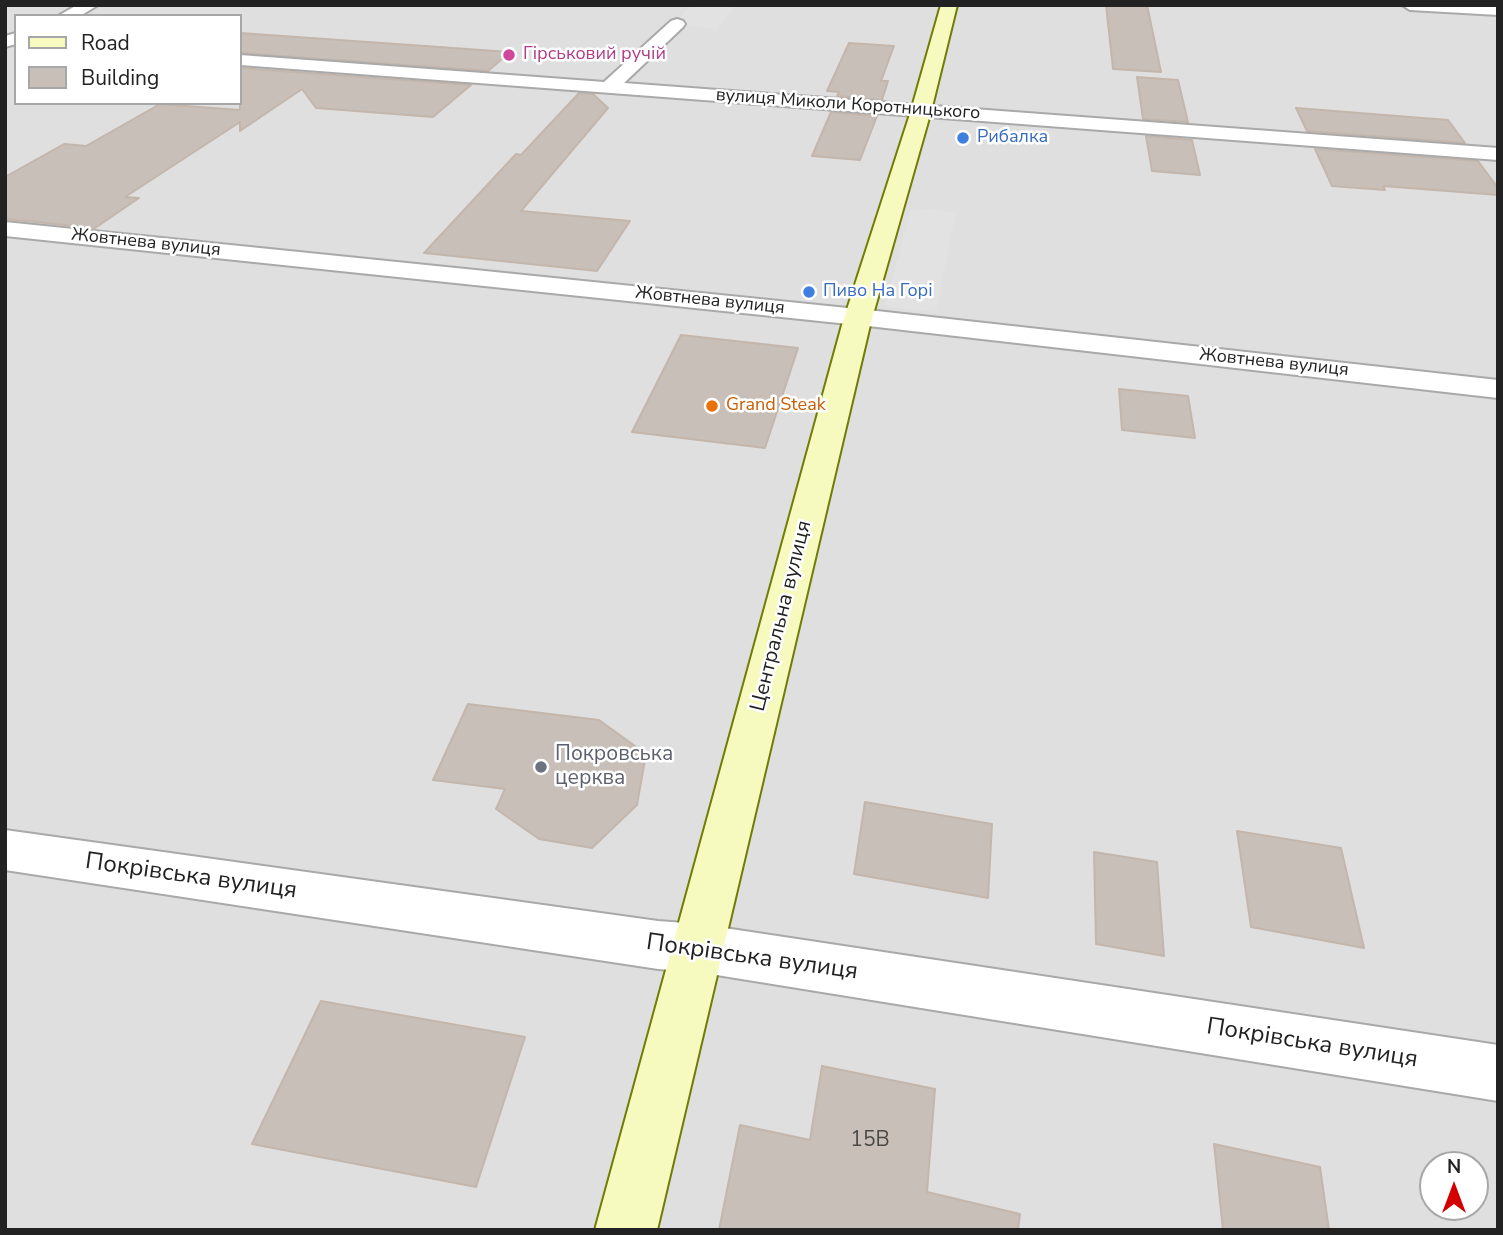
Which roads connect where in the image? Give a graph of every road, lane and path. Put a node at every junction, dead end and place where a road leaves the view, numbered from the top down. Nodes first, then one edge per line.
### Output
1 (90, 5) edge
2 (949, 5) edge
3 (1410, 5) edge
4 (1498, 10) edge
5 (70, 14) edge
6 (677, 24) dead end
7 (242, 60) edge
8 (609, 87) junction
9 (920, 110) junction
10 (1498, 154) edge
11 (5, 229) edge
12 (858, 317) junction
13 (1498, 388) edge
14 (5, 850) edge
15 (698, 948) junction
16 (1498, 1073) edge
17 (626, 1230) edge

1 - 5 street
2 - 9 main road, Центральна вулиця
3 - 4 street
6 - 8 street
7 - 8 street, вулиця Миколи Коротницького
8 - 9 street, вулиця Миколи Коротницького
9 - 10 street, вулиця Миколи Коротницького
9 - 12 main road, Центральна вулиця
11 - 12 street, Жовтнева вулиця
12 - 13 street, Жовтнева вулиця
12 - 15 main road, Центральна вулиця
14 - 15 street, Покрівська вулиця
15 - 16 street, Покрівська вулиця
15 - 17 main road, Центральна вулиця

